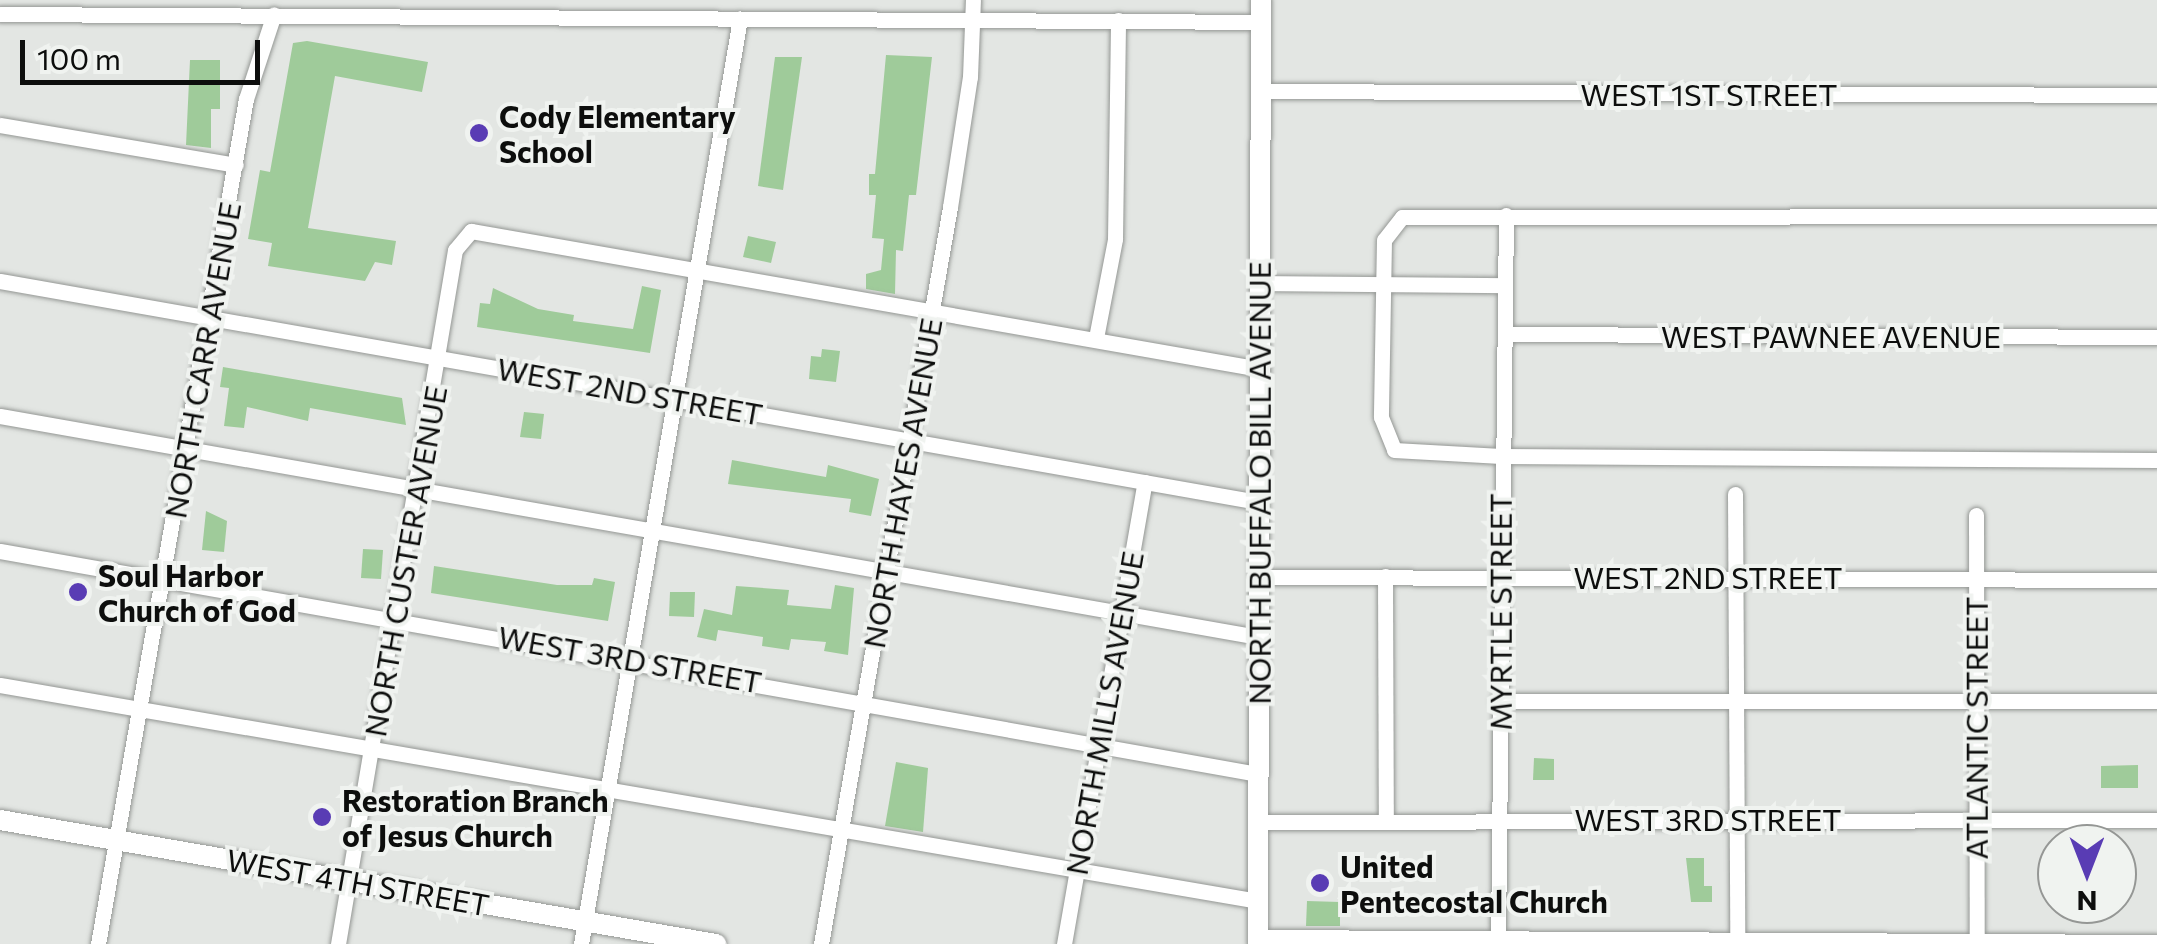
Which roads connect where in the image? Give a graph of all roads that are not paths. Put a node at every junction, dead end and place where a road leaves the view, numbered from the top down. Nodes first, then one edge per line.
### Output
1 (973, 0) edge
2 (1261, 0) edge
3 (302, 7) edge
4 (500, 8) edge
5 (0, 14) edge
6 (274, 14) junction
7 (740, 19) junction
8 (1118, 20) junction
9 (973, 21) junction
10 (1261, 22) junction
11 (1261, 90) junction
12 (2157, 95) edge
13 (0, 125) edge
14 (236, 165) junction
15 (1506, 215) junction
16 (2157, 216) edge
17 (698, 268) junction
18 (0, 281) edge
19 (1382, 282) junction
20 (1260, 283) junction
21 (1504, 284) junction
22 (932, 312) junction
23 (209, 318) junction
24 (1505, 334) junction
25 (2157, 337) edge
26 (1096, 338) junction
27 (441, 358) junction
28 (1260, 369) junction
29 (676, 400) junction
30 (0, 416) edge
31 (910, 440) junction
32 (186, 448) junction
33 (1501, 456) junction
34 (2157, 460) edge
35 (1145, 482) junction
36 (419, 490) junction
37 (1735, 494) dead end
38 (1260, 502) junction
39 (1976, 514) dead end
40 (653, 531) junction
41 (0, 551) edge
42 (886, 572) junction
43 (1385, 576) junction
44 (1500, 576) junction
45 (1259, 577) junction
46 (1738, 578) junction
47 (163, 579) junction
48 (1976, 579) junction
49 (2157, 580) edge
50 (1122, 613) junction
51 (395, 618) junction
52 (1259, 637) junction
53 (630, 659) junction
54 (0, 685) edge
55 (864, 700) junction
56 (1975, 700) junction
57 (1498, 701) junction
58 (1738, 701) junction
59 (2157, 702) edge
60 (140, 710) junction
61 (1099, 742) junction
62 (372, 750) junction
63 (1258, 774) junction
64 (608, 792) junction
65 (1500, 818) junction
66 (1738, 819) junction
67 (0, 820) edge
68 (1386, 820) junction
69 (1976, 820) junction
70 (2157, 820) edge
71 (1258, 822) junction
72 (841, 832) junction
73 (116, 840) junction
74 (1076, 874) junction
75 (349, 880) junction
76 (1258, 901) junction
77 (585, 921) junction
78 (1498, 939) junction
79 (1737, 940) junction
80 (1258, 941) edge
81 (1976, 941) junction
82 (2157, 942) edge
83 (98, 944) edge
84 (338, 944) edge
85 (581, 944) edge
86 (716, 944) edge
87 (821, 944) edge
88 (1064, 944) edge

1 - 9 street, NORTH HAYES AVENUE
2 - 10 main road, NORTH BUFFALO BILL AVENUE
3 - 4 street
3 - 6 street
4 - 7 street
5 - 6 street
6 - 14 street, NORTH CARR AVENUE
7 - 9 street
7 - 17 street
8 - 9 street
8 - 10 street
8 - 26 street
9 - 22 street, NORTH HAYES AVENUE
10 - 11 main road, NORTH BUFFALO BILL AVENUE
11 - 12 street, WEST 1ST STREET
11 - 20 main road, NORTH BUFFALO BILL AVENUE
13 - 14 street
14 - 23 street, NORTH CARR AVENUE
15 - 16 street
15 - 19 street
15 - 21 street, MYRTLE STREET
17 - 22 street
17 - 27 street, NORTH CUSTER AVENUE
17 - 29 street
18 - 23 street, WEST 2ND STREET
19 - 20 street
19 - 21 street
19 - 33 street
20 - 28 main road, NORTH BUFFALO BILL AVENUE
21 - 24 street, MYRTLE STREET
22 - 26 street
22 - 31 street, NORTH HAYES AVENUE
23 - 27 street, WEST 2ND STREET
23 - 32 street, NORTH CARR AVENUE
24 - 25 street, WEST PAWNEE AVENUE
24 - 33 street, MYRTLE STREET
26 - 28 street
27 - 29 street, WEST 2ND STREET
27 - 36 street, NORTH CUSTER AVENUE
28 - 38 main road, NORTH BUFFALO BILL AVENUE
29 - 31 street, WEST 2ND STREET
29 - 40 street
30 - 32 street
31 - 35 street, WEST 2ND STREET
31 - 42 street, NORTH HAYES AVENUE
32 - 36 street
32 - 47 street, NORTH CARR AVENUE
33 - 34 street
33 - 44 street, MYRTLE STREET
35 - 38 street, WEST 2ND STREET
35 - 50 street, NORTH MILLS AVENUE
36 - 40 street
36 - 51 street, NORTH CUSTER AVENUE
37 - 46 street
38 - 45 main road, NORTH BUFFALO BILL AVENUE
39 - 48 street, ATLANTIC STREET
40 - 42 street
40 - 53 street
41 - 47 street, WEST 3RD STREET
42 - 50 street
42 - 55 street, NORTH HAYES AVENUE
43 - 44 street, WEST 2ND STREET
43 - 45 street, WEST 2ND STREET
43 - 68 street
44 - 46 street, WEST 2ND STREET
44 - 57 street, MYRTLE STREET
45 - 52 main road, NORTH BUFFALO BILL AVENUE
46 - 48 street, WEST 2ND STREET
46 - 58 street
47 - 51 street, WEST 3RD STREET
47 - 60 street, NORTH CARR AVENUE
48 - 49 street, WEST 2ND STREET
48 - 56 street, ATLANTIC STREET
50 - 52 street
50 - 61 street, NORTH MILLS AVENUE
51 - 53 street, WEST 3RD STREET
51 - 62 street, NORTH CUSTER AVENUE
52 - 63 main road, NORTH BUFFALO BILL AVENUE
53 - 55 street, WEST 3RD STREET
53 - 64 street
54 - 60 street
55 - 61 street, WEST 3RD STREET
55 - 72 street, NORTH HAYES AVENUE
56 - 58 street
56 - 59 street
56 - 69 street, ATLANTIC STREET
57 - 58 street
57 - 65 street, MYRTLE STREET
58 - 66 street
60 - 62 street
60 - 73 street, NORTH CARR AVENUE
61 - 63 street, WEST 3RD STREET
61 - 74 street, NORTH MILLS AVENUE
62 - 64 street
62 - 75 street, NORTH CUSTER AVENUE
63 - 71 main road, NORTH BUFFALO BILL AVENUE
64 - 72 street
64 - 77 street
65 - 66 street, WEST 3RD STREET
65 - 68 street, WEST 3RD STREET
65 - 78 street, MYRTLE STREET
66 - 69 street, WEST 3RD STREET
66 - 79 street
67 - 73 main road, WEST 4TH STREET
68 - 71 street, WEST 3RD STREET
69 - 70 street, WEST 3RD STREET
69 - 81 street, ATLANTIC STREET
71 - 76 main road, NORTH BUFFALO BILL AVENUE
72 - 74 street
72 - 87 street, NORTH HAYES AVENUE
73 - 75 main road, WEST 4TH STREET
73 - 83 street, NORTH CARR AVENUE
74 - 76 street
74 - 88 street, NORTH MILLS AVENUE
75 - 77 main road, WEST 4TH STREET
75 - 84 street, NORTH CUSTER AVENUE
76 - 80 main road, NORTH BUFFALO BILL AVENUE
77 - 85 street
77 - 86 main road, WEST 4TH STREET
78 - 79 street
78 - 80 street
79 - 81 street
81 - 82 street

